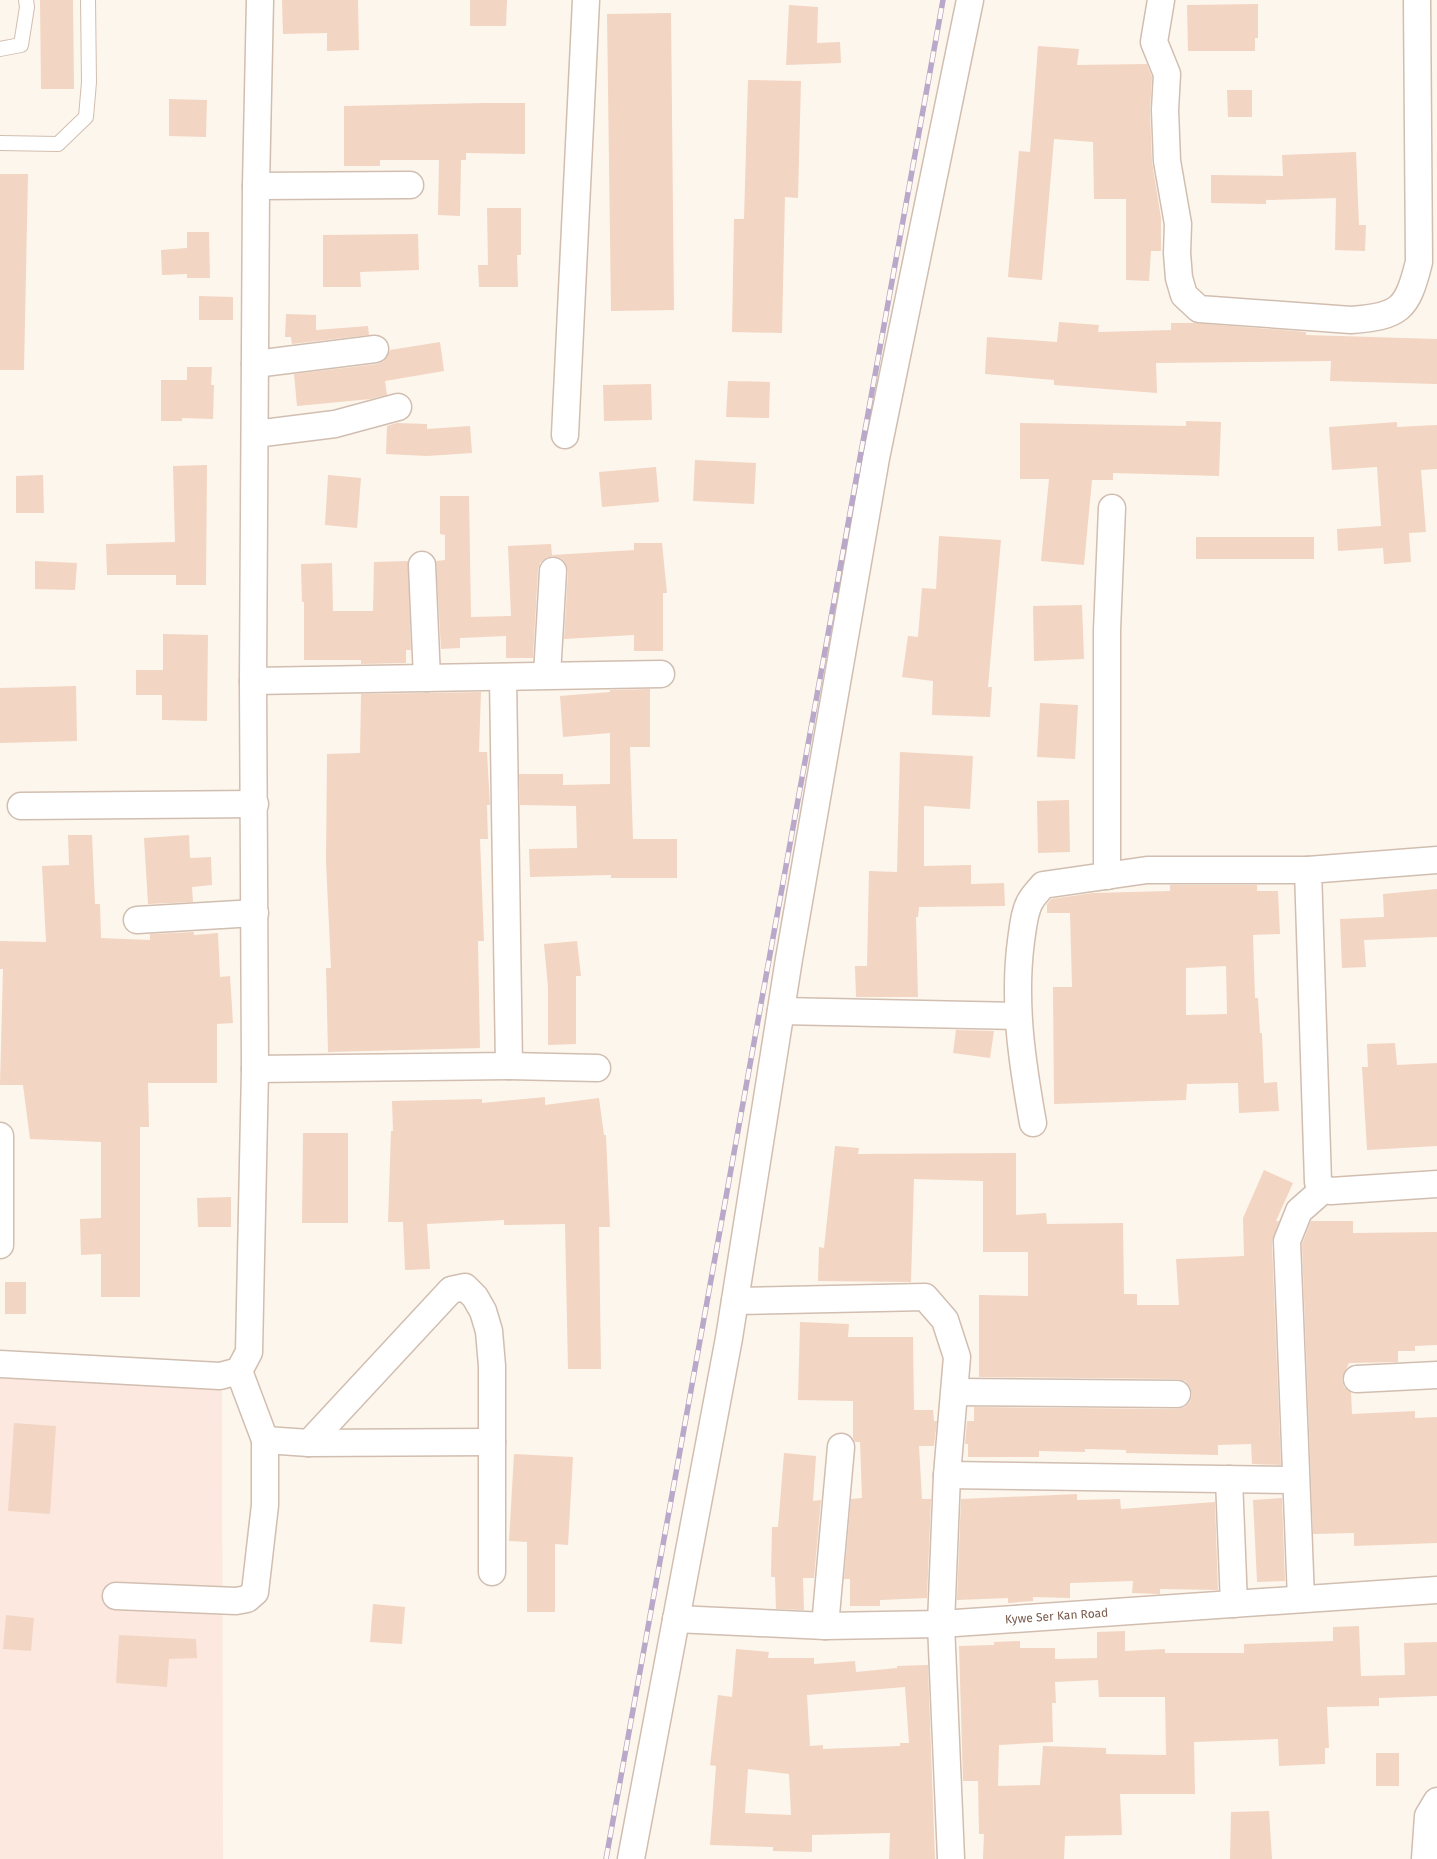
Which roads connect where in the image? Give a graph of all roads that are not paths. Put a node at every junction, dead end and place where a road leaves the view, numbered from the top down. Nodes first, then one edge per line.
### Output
1 (26, 0) edge
2 (88, 0) edge
3 (260, 0) edge
4 (586, 0) edge
5 (970, 0) edge
6 (1161, 0) edge
7 (1417, 0) edge
8 (0, 50) edge
9 (0, 143) edge
10 (410, 185) dead end
11 (256, 186) junction
12 (375, 349) dead end
13 (255, 364) junction
14 (398, 407) dead end
15 (255, 434) junction
16 (565, 435) dead end
17 (1112, 508) dead end
18 (422, 564) dead end
19 (553, 570) dead end
20 (661, 674) dead end
21 (547, 675) junction
22 (503, 677) junction
23 (427, 678) junction
24 (253, 681) junction
25 (255, 804) junction
26 (21, 806) dead end
27 (1437, 860) edge
28 (1308, 870) junction
29 (1107, 876) junction
30 (255, 913) junction
31 (137, 920) dead end
32 (781, 1011) junction
33 (1018, 1016) junction
34 (509, 1066) junction
35 (597, 1068) dead end
36 (254, 1069) junction
37 (1033, 1123) dead end
38 (0, 1136) edge
39 (1437, 1184) edge
40 (1324, 1189) junction
41 (0, 1245) edge
42 (735, 1301) junction
43 (0, 1364) edge
44 (240, 1370) junction
45 (1437, 1375) edge
46 (1357, 1379) dead end
47 (955, 1392) junction
48 (1177, 1394) dead end
49 (265, 1440) junction
50 (492, 1442) junction
51 (309, 1443) junction
52 (841, 1447) dead end
53 (947, 1475) junction
54 (1229, 1479) junction
55 (1296, 1480) junction
56 (492, 1572) dead end
57 (1437, 1590) edge
58 (116, 1596) dead end
59 (1301, 1599) junction
60 (1234, 1604) junction
61 (676, 1619) junction
62 (941, 1624) junction
63 (825, 1626) junction
64 (1437, 1801) edge
65 (631, 1859) edge
66 (950, 1859) edge
67 (1425, 1859) edge

1 - 8 lane
2 - 9 lane
3 - 11 street
4 - 16 street
5 - 32 street
6 - 7 street
10 - 11 street
11 - 13 street
12 - 13 street
13 - 15 street
14 - 15 street
15 - 24 street
17 - 29 street
18 - 23 street
19 - 21 street
20 - 21 street
21 - 22 street
22 - 23 street
22 - 34 street
23 - 24 street
24 - 25 street
25 - 26 street
25 - 30 street
27 - 28 street
28 - 29 street
28 - 40 street
29 - 33 street
30 - 31 street
30 - 36 street
32 - 33 street
32 - 42 street
33 - 37 street
34 - 35 street
34 - 36 street
36 - 44 street
38 - 41 street
39 - 40 street
40 - 55 street
42 - 47 street
42 - 61 street
43 - 44 street
44 - 49 street
45 - 46 street
47 - 48 street
47 - 53 street
49 - 51 street
49 - 58 street
50 - 51 street
50 - 51 street
50 - 56 street
52 - 63 street
53 - 54 street
53 - 62 street
54 - 55 street
54 - 60 street
55 - 59 street
57 - 59 street, Kywe Ser Kan Road
59 - 60 street, Kywe Ser Kan Road
60 - 62 street, Kywe Ser Kan Road
61 - 63 street, Kywe Ser Kan Road
61 - 65 street
62 - 63 street, Kywe Ser Kan Road
62 - 66 street
64 - 67 street

